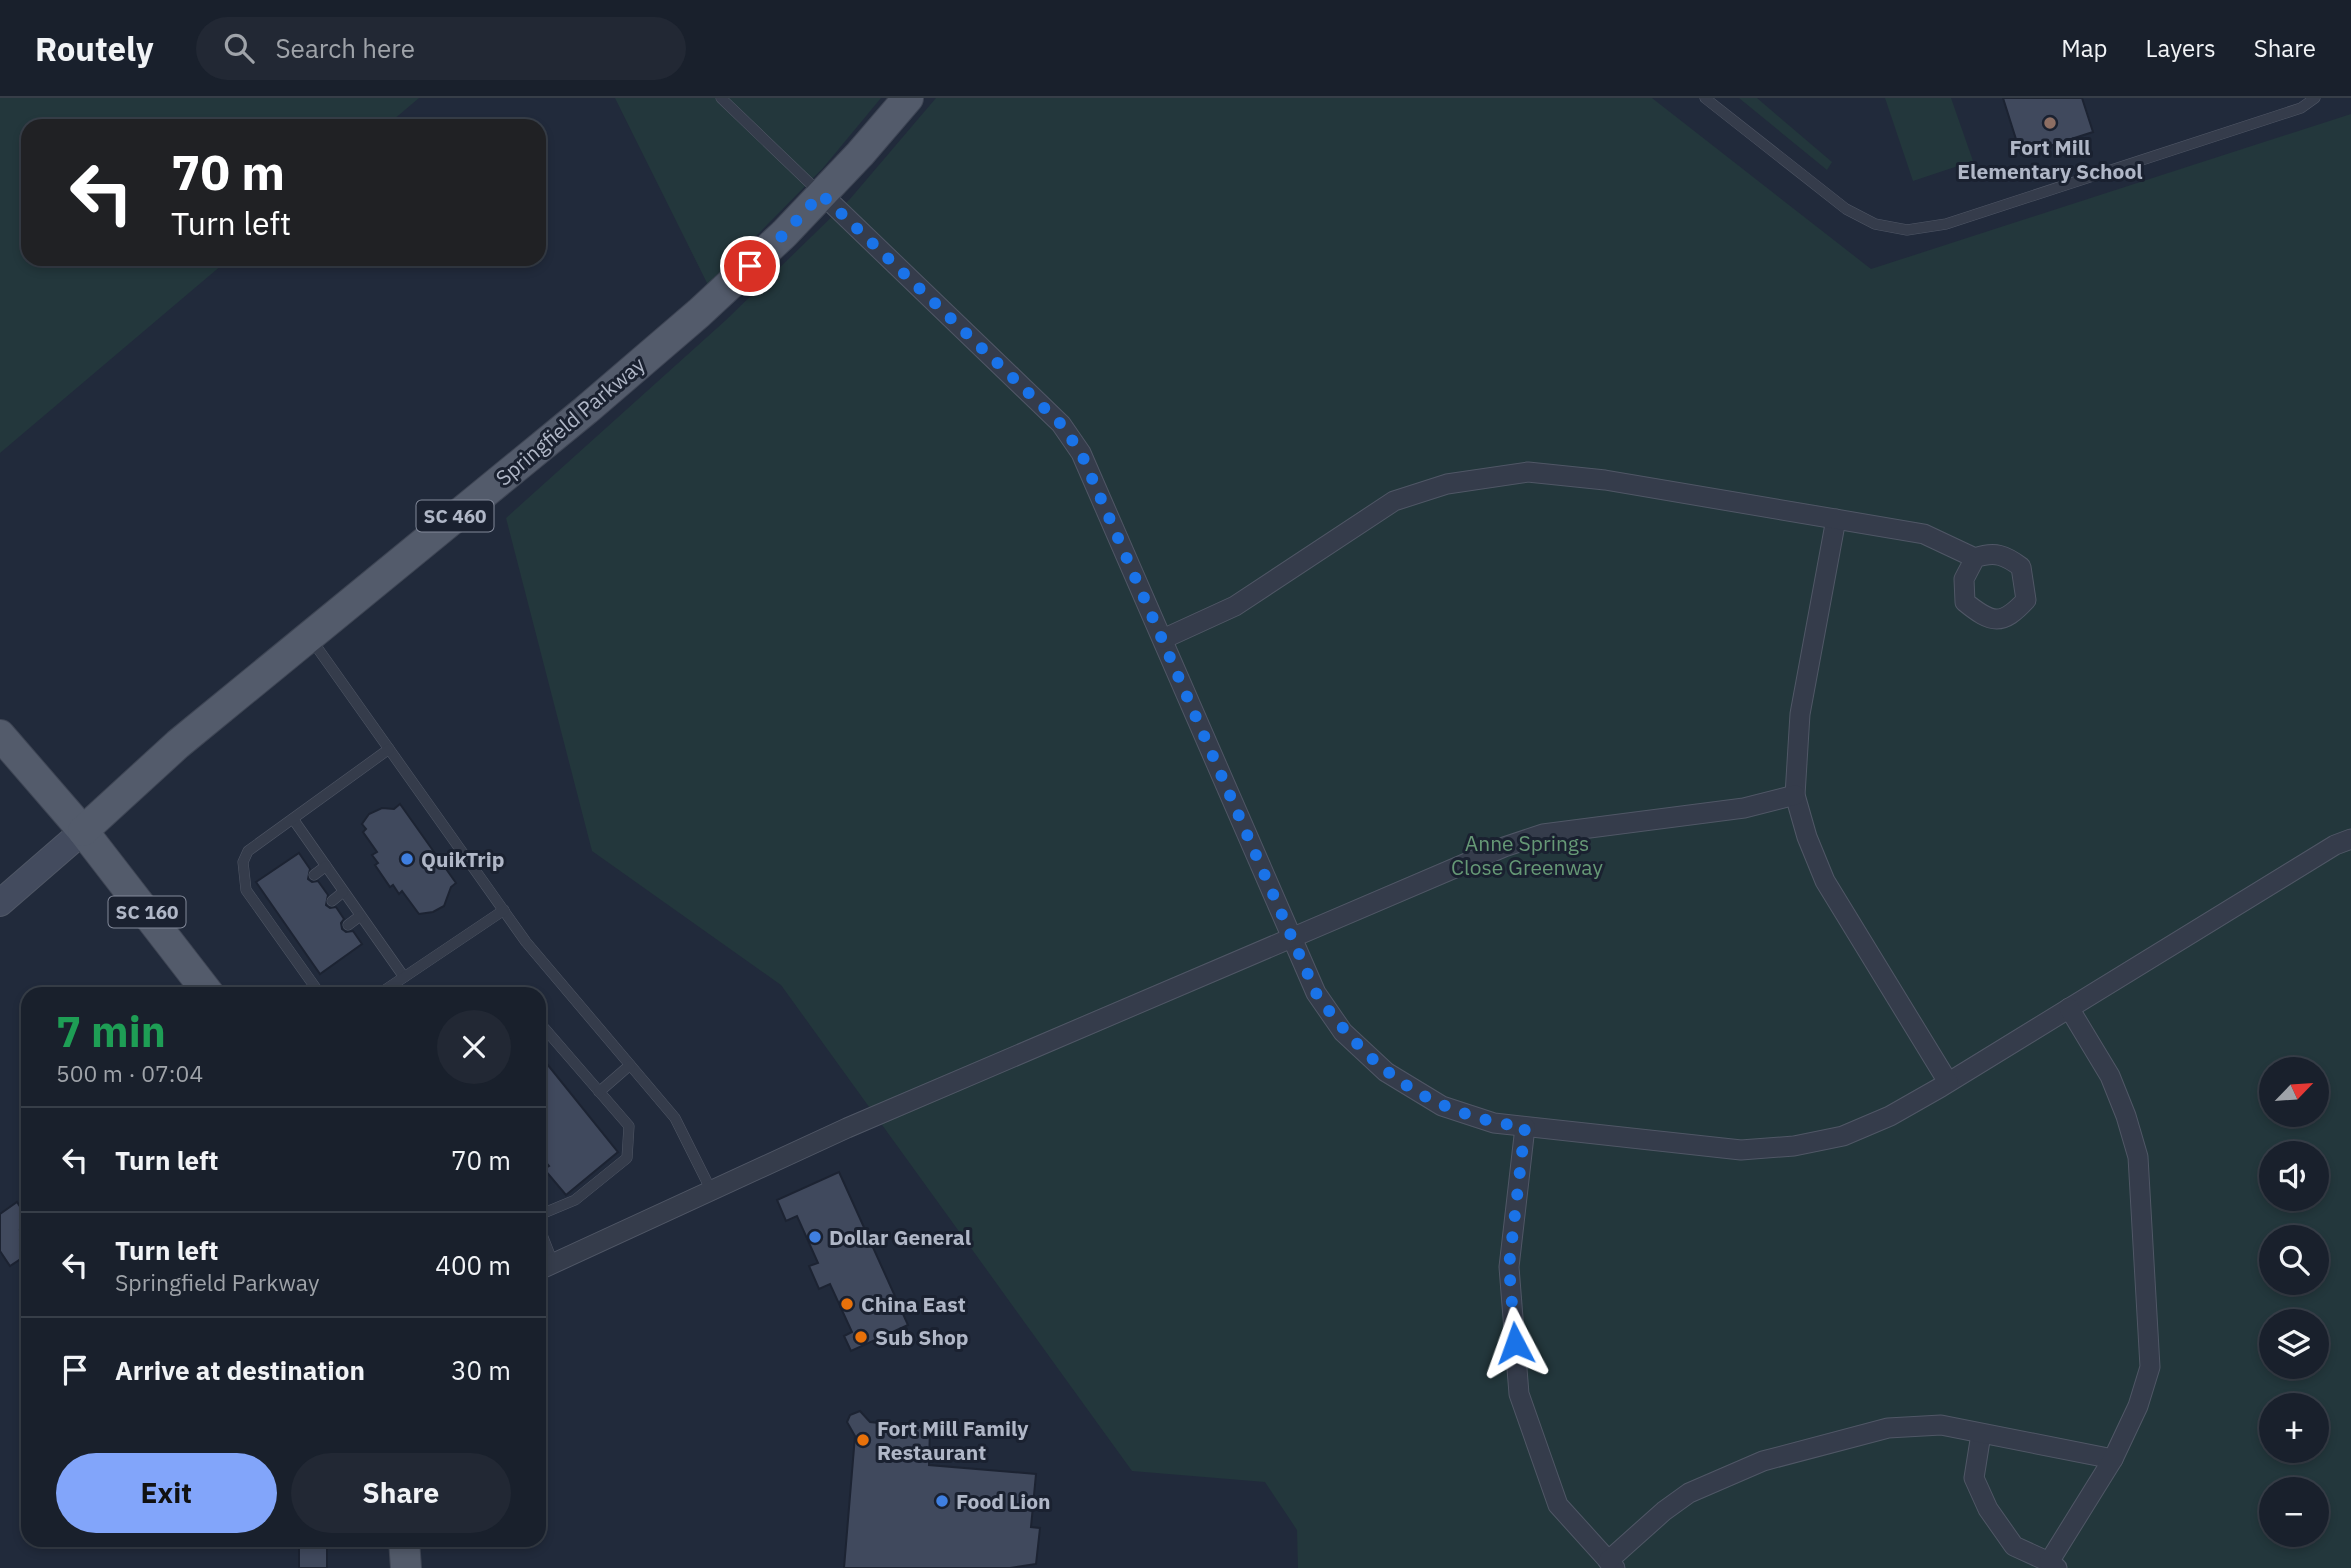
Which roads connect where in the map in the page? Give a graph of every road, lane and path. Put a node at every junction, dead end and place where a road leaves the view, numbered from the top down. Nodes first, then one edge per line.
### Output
1 (721, 98) edge
2 (908, 98) edge
3 (1705, 98) edge
4 (2315, 98) edge
5 (821, 194) junction
6 (1836, 519) junction
7 (1975, 558) dead end
8 (309, 635) junction
9 (1163, 639) junction
10 (0, 734) edge
11 (389, 749) junction
12 (1795, 795) junction
13 (293, 819) junction
14 (83, 831) junction
15 (2351, 839) edge
16 (326, 866) junction
17 (314, 875) dead end
18 (344, 892) junction
19 (332, 901) dead end
20 (0, 903) edge
21 (272, 906) dead end
22 (503, 910) junction
23 (263, 912) junction
24 (360, 916) junction
25 (348, 925) dead end
26 (289, 930) dead end
27 (280, 937) junction
28 (1293, 939) junction
29 (306, 954) dead end
30 (296, 960) junction
31 (404, 977) junction
32 (204, 987) edge
33 (315, 987) edge
34 (389, 987) edge
35 (2069, 1008) junction
36 (546, 1030) edge
37 (630, 1065) junction
38 (1948, 1082) junction
39 (599, 1092) junction
40 (1525, 1127) junction
41 (711, 1190) junction
42 (546, 1212) edge
43 (546, 1266) edge
44 (1981, 1434) junction
45 (2113, 1460) junction
46 (404, 1547) edge
47 (1611, 1564) edge
48 (2053, 1565) edge
49 (406, 1568) edge

1 - 5 lane
2 - 5 main road, Springfield Parkway / SC 460
3 - 4 lane
5 - 8 main road, Springfield Parkway / SC 460
5 - 9 street
6 - 7 street
6 - 9 street
6 - 12 street
8 - 11 lane
8 - 14 main road, Springfield Parkway / SC 460
9 - 28 street
10 - 14 main road, SC 160
11 - 13 lane
11 - 22 lane
12 - 28 street
12 - 38 street
13 - 16 lane
13 - 23 lane
14 - 20 main road, SC 460
14 - 32 main road, SC 160
15 - 35 street
16 - 17 lane
16 - 18 lane
18 - 19 lane
18 - 24 lane
21 - 23 lane
22 - 31 lane
22 - 37 lane
23 - 27 lane
24 - 25 lane
24 - 31 lane
26 - 27 lane
27 - 30 lane
28 - 40 street
28 - 41 street
29 - 30 lane
30 - 33 lane
31 - 34 lane
35 - 38 street
35 - 45 street
36 - 39 lane
37 - 39 lane
37 - 41 lane
38 - 40 street
39 - 42 lane
40 - 47 street
41 - 43 street
44 - 45 street
44 - 47 street
44 - 48 street
45 - 48 street
46 - 49 main road

